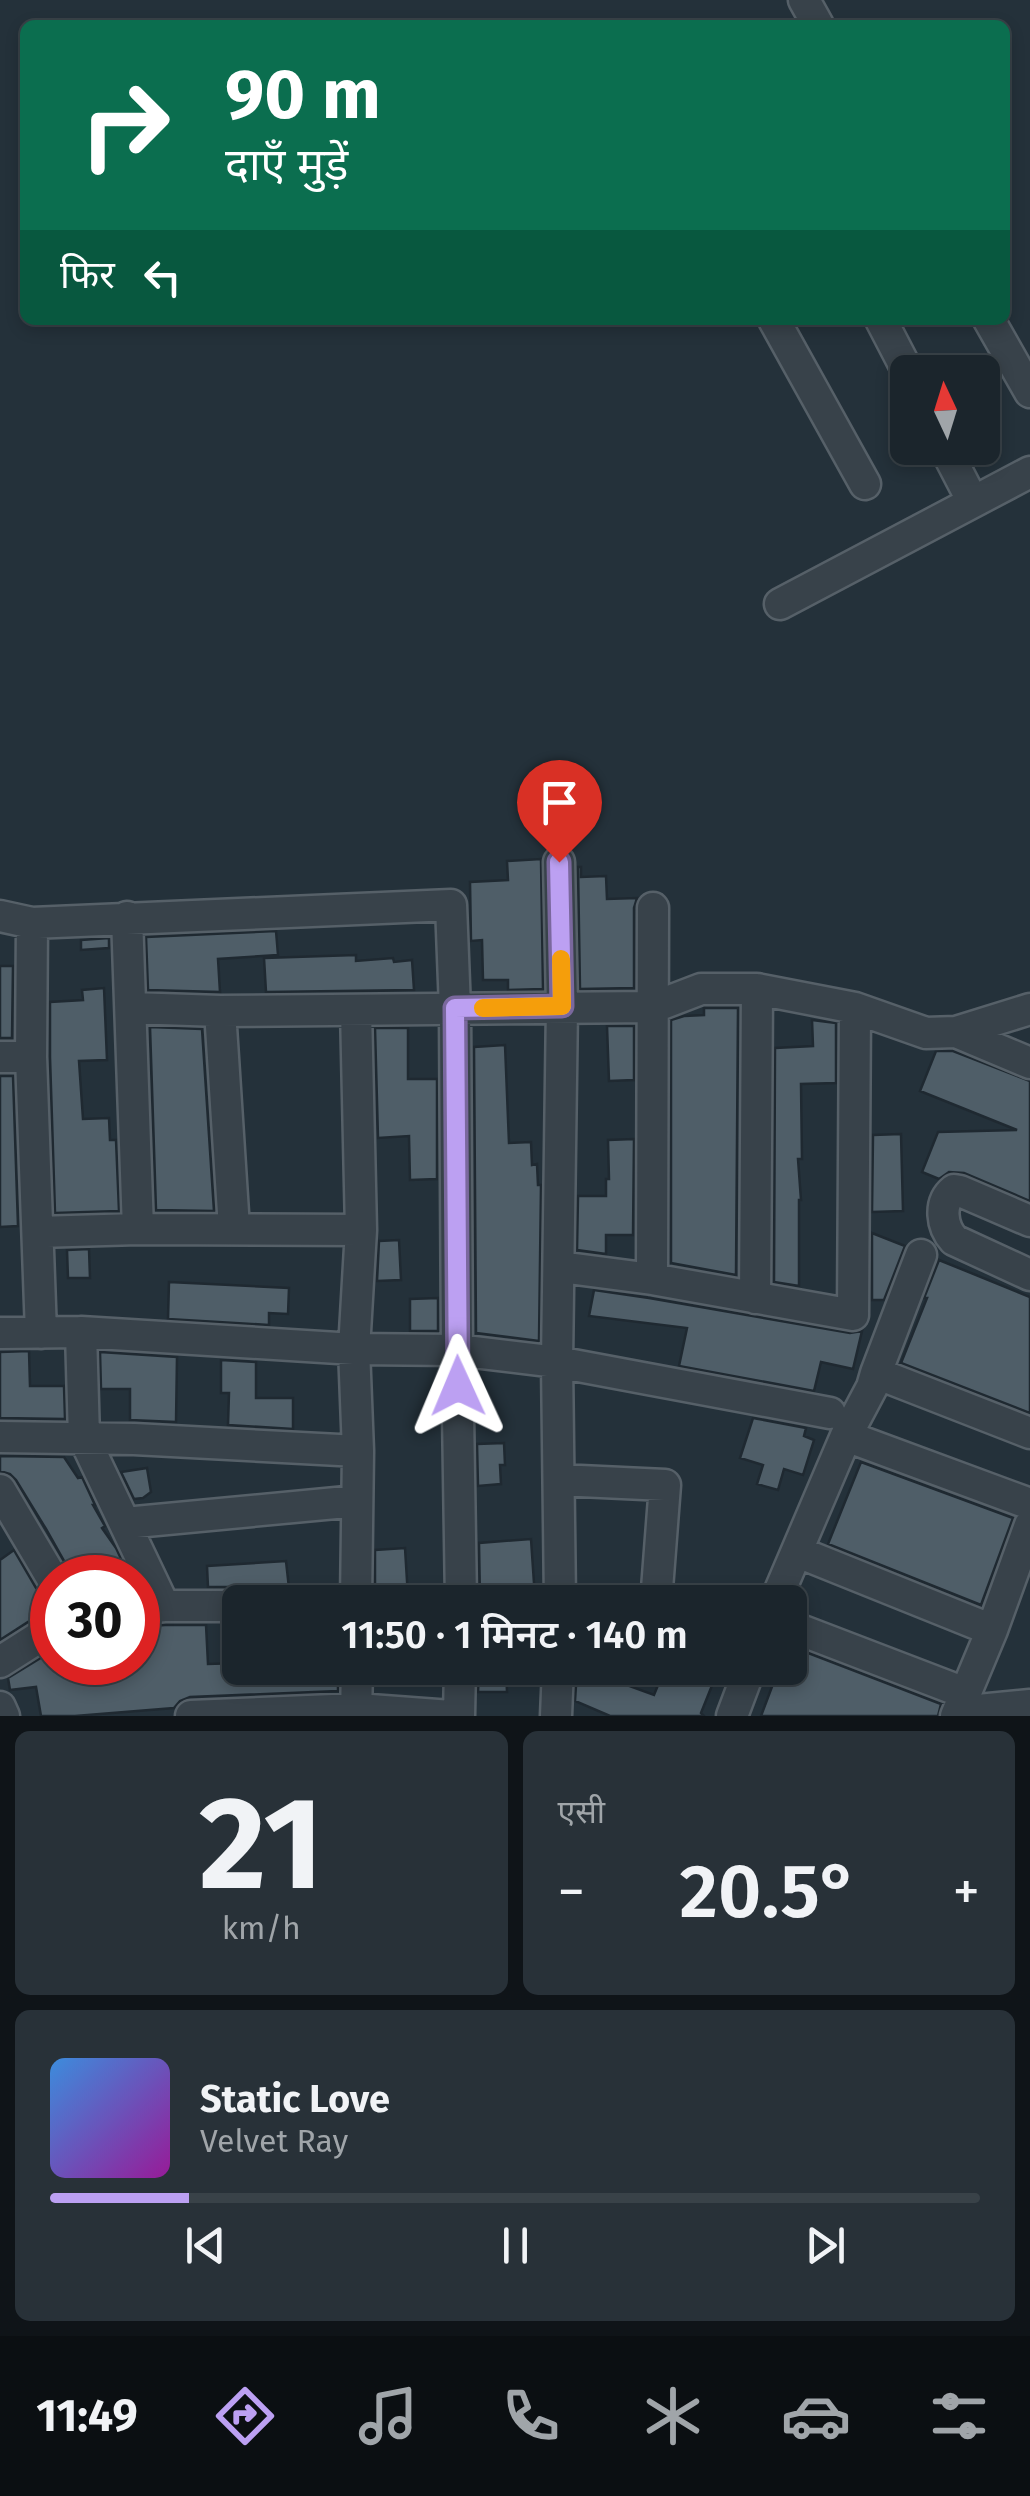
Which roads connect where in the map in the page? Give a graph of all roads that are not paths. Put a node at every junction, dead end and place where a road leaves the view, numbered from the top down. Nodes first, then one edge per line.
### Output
1 (777, 325) edge
2 (884, 325) edge
3 (992, 325) edge
4 (899, 355) edge
5 (1030, 392) edge
6 (954, 465) edge
7 (1030, 472) edge
8 (865, 484) dead end
9 (973, 502) junction
10 (780, 604) dead end
11 (559, 862) dead end
12 (653, 908) dead end
13 (0, 916) edge
14 (127, 918) junction
15 (32, 923) junction
16 (757, 989) junction
17 (562, 1006) junction
18 (654, 1006) junction
19 (131, 1008) junction
20 (455, 1008) junction
21 (855, 1008) junction
22 (1030, 1009) edge
23 (356, 1010) junction
24 (220, 1011) junction
25 (956, 1032) junction
26 (0, 1056) edge
27 (31, 1057) junction
28 (1030, 1063) edge
29 (1030, 1221) edge
30 (234, 1228) junction
31 (138, 1229) junction
32 (361, 1230) junction
33 (38, 1232) junction
34 (921, 1256) dead end
35 (560, 1267) junction
36 (1030, 1275) edge
37 (652, 1279) junction
38 (754, 1298) junction
39 (81, 1332) junction
40 (0, 1333) edge
41 (41, 1333) junction
42 (354, 1349) junction
43 (457, 1350) junction
44 (558, 1362) junction
45 (876, 1373) junction
46 (838, 1424) junction
47 (1030, 1433) edge
48 (0, 1437) edge
49 (84, 1438) junction
50 (358, 1451) junction
51 (559, 1480) junction
52 (0, 1490) edge
53 (357, 1501) junction
54 (1030, 1522) edge
55 (125, 1523) junction
56 (798, 1552) junction
57 (38, 1555) edge
58 (135, 1555) edge
59 (356, 1585) edge
60 (461, 1585) edge
61 (560, 1585) edge
62 (657, 1585) edge
63 (783, 1585) edge
64 (222, 1606) edge
65 (160, 1607) edge
66 (992, 1630) junction
67 (807, 1634) edge
68 (30, 1643) edge
69 (0, 1662) edge
70 (356, 1685) edge
71 (458, 1685) edge
72 (557, 1685) edge
73 (744, 1685) edge
74 (1030, 1705) edge
75 (0, 1707) edge
76 (960, 1707) edge
77 (357, 1713) edge
78 (4, 1716) edge
79 (191, 1716) edge
80 (455, 1716) edge
81 (556, 1716) edge
82 (732, 1716) edge

1 - 8 street
2 - 4 street
3 - 5 street
6 - 9 street
7 - 9 street
9 - 10 street
11 - 17 street
12 - 18 street
13 - 15 street
14 - 15 street
14 - 19 street
14 - 20 street
15 - 27 street
16 - 18 street
16 - 21 street
16 - 38 street
17 - 18 street
17 - 20 street
17 - 35 street
18 - 37 street
19 - 24 street
19 - 31 street
20 - 23 street
20 - 43 street
21 - 25 street
21 - 38 street
22 - 25 street
23 - 24 street
23 - 32 street
24 - 30 street
25 - 28 street
26 - 27 street
27 - 33 street
29 - 36 street
30 - 31 street
30 - 32 street
31 - 33 street
32 - 42 street
33 - 41 street
34 - 45 street
35 - 37 street
35 - 44 street
37 - 38 street
39 - 41 street
39 - 42 street
39 - 49 street
40 - 41 street
42 - 43 street
42 - 50 street
43 - 44 street
43 - 60 street
44 - 46 street
44 - 51 street
45 - 46 street
45 - 47 street
46 - 54 street
46 - 56 street
48 - 49 street
49 - 50 street
49 - 55 street
50 - 53 street
51 - 61 street
51 - 62 street
52 - 57 street
53 - 55 street
53 - 59 street
54 - 66 street
55 - 58 street
56 - 63 street
56 - 66 street
64 - 65 street
66 - 76 street
67 - 76 street
68 - 69 street
70 - 77 street
71 - 80 street
72 - 81 street
73 - 82 street
74 - 76 street
75 - 78 street
77 - 79 street
77 - 80 street

